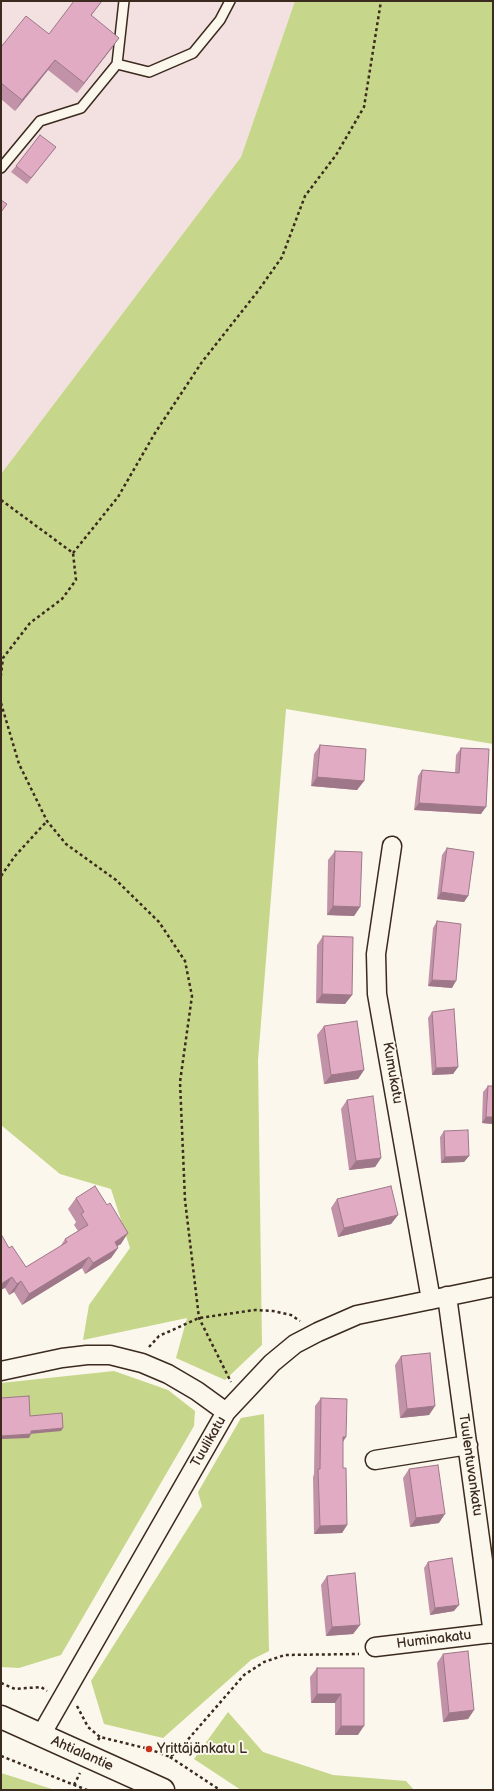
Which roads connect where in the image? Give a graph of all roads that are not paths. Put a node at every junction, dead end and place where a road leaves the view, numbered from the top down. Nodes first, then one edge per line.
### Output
1 (124, 1) edge
2 (230, 1) edge
3 (118, 64) junction
4 (1, 168) edge
5 (392, 846) dead end
6 (493, 1287) edge
7 (439, 1298) junction
8 (1, 1371) edge
9 (226, 1412) junction
10 (468, 1445) junction
11 (375, 1460) dead end
12 (493, 1634) edge
13 (376, 1647) road end
14 (1, 1718) edge
15 (41, 1735) junction
16 (163, 1790) edge

1 - 3 lane
2 - 3 lane
3 - 4 lane
5 - 7 street, Kumukatu
6 - 7 street, Tuulikatu
7 - 9 street, Tuulikatu
7 - 10 street, Tuulentuvankatu
8 - 9 street
9 - 15 street, Tuulikatu
10 - 11 street
10 - 12 street, Tuulentuvankatu
12 - 13 street, Huminakatu
14 - 15 main road, Ahtialantie
15 - 16 main road, Ahtialantie

